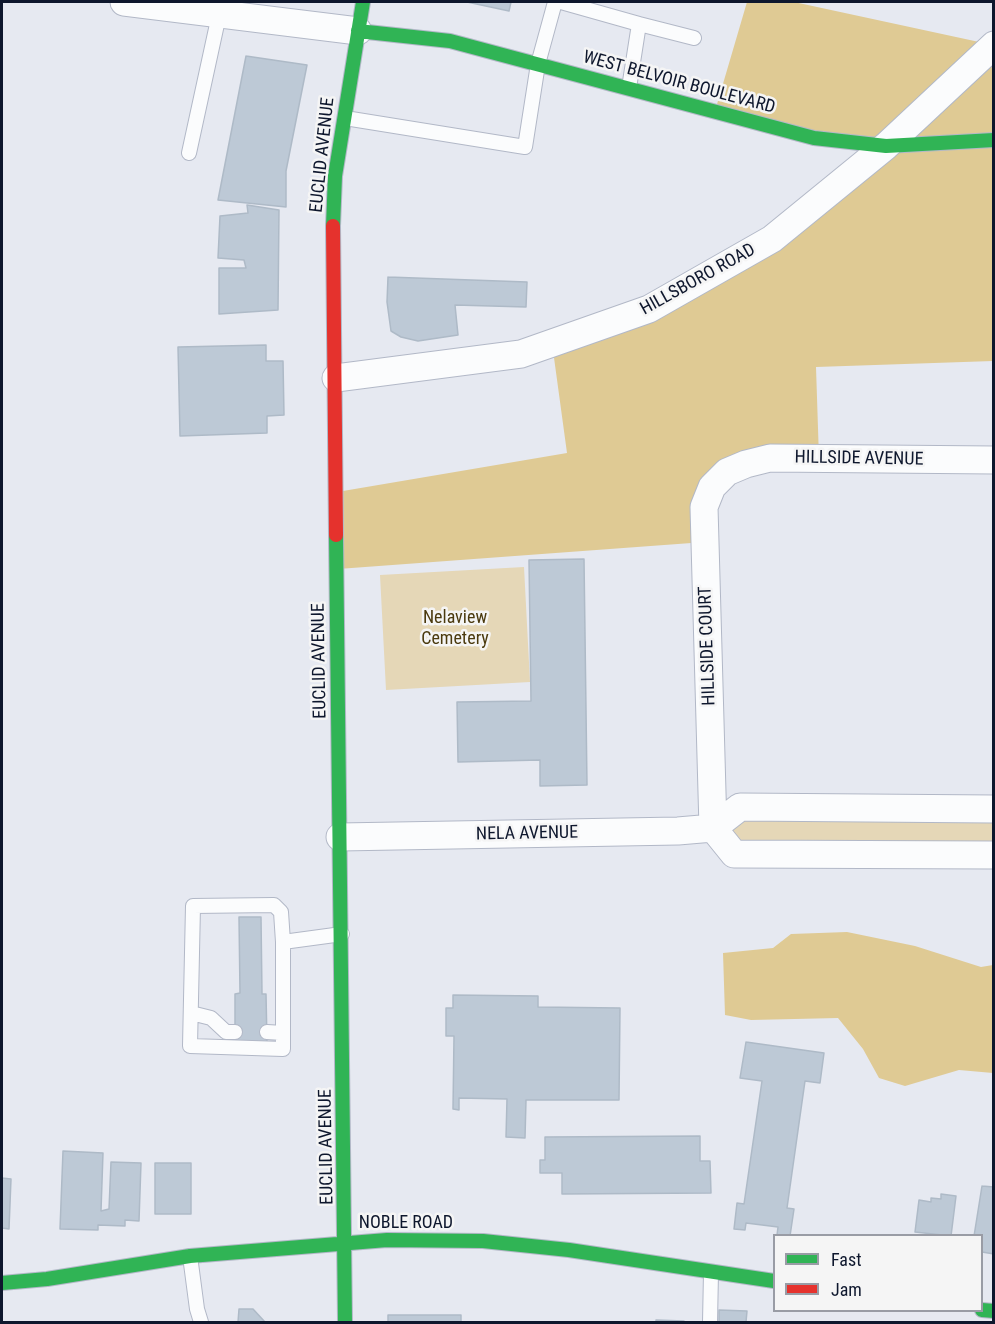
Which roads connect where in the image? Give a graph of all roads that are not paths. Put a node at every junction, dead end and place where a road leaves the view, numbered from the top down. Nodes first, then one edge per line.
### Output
1 (124, 2) edge
2 (363, 2) edge
3 (555, 2) edge
4 (561, 2) edge
5 (182, 5) edge
6 (219, 15) junction
7 (639, 24) junction
8 (358, 31) junction
9 (694, 38) dead end
10 (993, 45) edge
11 (538, 64) junction
12 (629, 88) junction
13 (344, 118) junction
14 (993, 140) edge
15 (886, 146) junction
16 (189, 153) dead end
17 (336, 378) junction
18 (993, 460) edge
19 (728, 472) joint
20 (993, 809) edge
21 (713, 828) junction
22 (340, 837) junction
23 (993, 855) edge
24 (342, 934) junction
25 (283, 942) junction
26 (191, 1013) junction
27 (235, 1032) dead end
28 (267, 1032) dead end
29 (284, 1033) junction
30 (346, 1242) junction
31 (190, 1256) junction
32 (711, 1273) junction
33 (773, 1281) edge
34 (2, 1283) edge
35 (201, 1323) edge
36 (345, 1323) edge
37 (710, 1323) edge

1 - 5 street
2 - 8 main road, EUCLID AVENUE
3 - 11 lane
4 - 7 lane
5 - 6 street
6 - 8 street
6 - 16 lane
7 - 9 lane
7 - 12 lane
8 - 11 main road, WEST BELVOIR BOULEVARD
8 - 13 main road, EUCLID AVENUE
10 - 15 street, HILLSBORO ROAD
11 - 12 main road, WEST BELVOIR BOULEVARD
11 - 13 lane
12 - 15 main road, WEST BELVOIR BOULEVARD
13 - 17 main road, EUCLID AVENUE
14 - 15 main road, WEST BELVOIR BOULEVARD
15 - 17 street, HILLSBORO ROAD
17 - 22 main road, EUCLID AVENUE
18 - 19 street, HILLSIDE AVENUE
19 - 21 street, HILLSIDE COURT
20 - 21 street
21 - 22 street, NELA AVENUE
21 - 23 street
22 - 24 main road, EUCLID AVENUE
24 - 25 lane
24 - 30 main road, EUCLID AVENUE
25 - 26 lane
25 - 29 lane
26 - 27 lane
26 - 29 lane
28 - 29 lane
30 - 31 main road, NOBLE ROAD
30 - 32 main road, NOBLE ROAD
30 - 36 main road, EUCLID AVENUE
31 - 34 main road, NOBLE ROAD
31 - 35 lane
32 - 33 main road, NOBLE ROAD
32 - 37 lane

